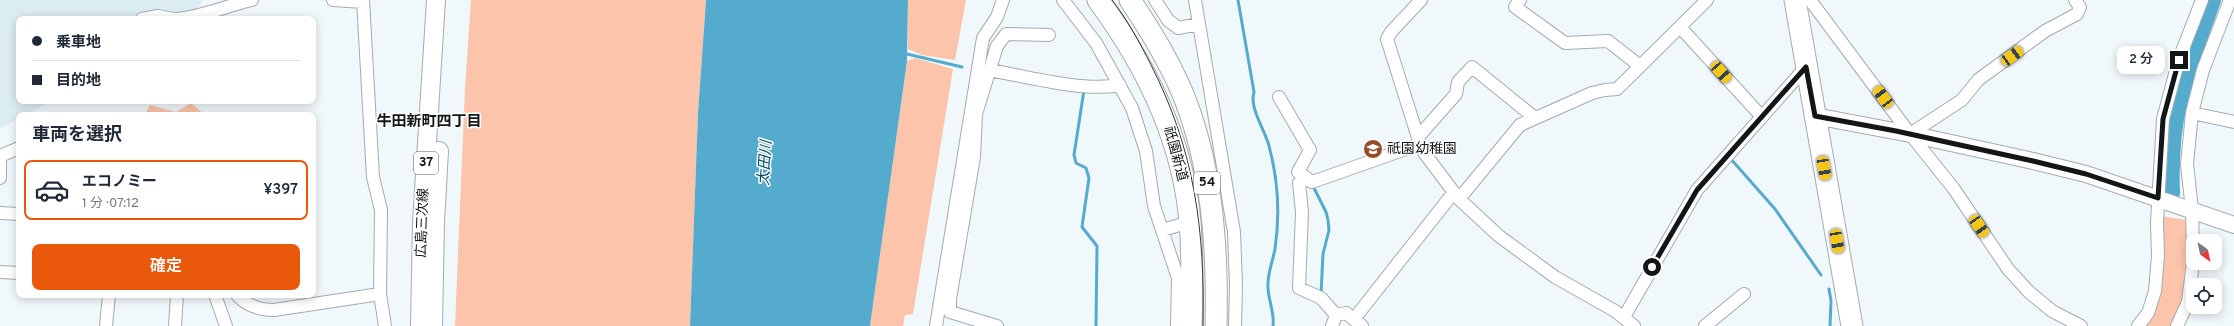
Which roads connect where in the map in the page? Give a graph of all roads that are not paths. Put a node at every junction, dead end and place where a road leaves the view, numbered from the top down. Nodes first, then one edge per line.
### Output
1 (252, 0) edge
2 (333, 0) edge
3 (436, 0) edge
4 (448, 0) edge
5 (1003, 0) edge
6 (1063, 0) edge
7 (1098, 0) edge
8 (1130, 0) edge
9 (1155, 0) edge
10 (1195, 0) edge
11 (1422, 0) edge
12 (1520, 0) edge
13 (1708, 0) edge
14 (1795, 0) edge
15 (1810, 0) edge
16 (2075, 0) edge
17 (2202, 0) edge
18 (2230, 0) edge
19 (363, 1) edge
20 (201, 16) edge
21 (1199, 24) junction
22 (1680, 27) junction
23 (1049, 35) dead end
24 (1640, 66) junction
25 (1806, 67) junction
26 (990, 70) junction
27 (1120, 85) junction
28 (1279, 97) dead end
29 (2192, 113) junction
30 (1815, 116) junction
31 (1762, 117) junction
32 (1535, 118) junction
33 (2234, 122) edge
34 (1910, 134) junction
35 (1419, 140) junction
36 (16, 149) edge
37 (0, 178) edge
38 (1305, 178) junction
39 (1457, 196) junction
40 (2158, 198) junction
41 (2192, 210) junction
42 (0, 213) edge
43 (16, 214) edge
44 (1190, 222) junction
45 (2234, 225) edge
46 (1162, 230) junction
47 (2193, 234) edge
48 (1236, 260) junction
49 (2192, 270) edge
50 (0, 272) edge
51 (16, 273) edge
52 (1217, 284) junction
53 (380, 294) junction
54 (1744, 294) dead end
55 (109, 298) edge
56 (177, 298) edge
57 (215, 298) edge
58 (240, 298) edge
59 (1624, 317) junction
60 (1334, 320) edge
61 (1358, 323) edge
62 (106, 326) edge
63 (176, 326) edge
64 (226, 326) edge
65 (385, 326) edge
66 (420, 326) edge
67 (434, 326) edge
68 (936, 326) edge
69 (997, 326) edge
70 (1177, 326) edge
71 (1192, 326) edge
72 (1216, 326) edge
73 (1235, 326) edge
74 (1634, 326) edge
75 (1705, 326) edge
76 (1849, 326) edge
77 (2081, 326) edge
78 (2138, 326) edge
79 (2177, 326) edge

1 - 20 street
2 - 19 street
3 - 66 main road, 広島三次線 / 37
4 - 67 main road, 広島三次線 / 37
5 - 68 street
6 - 27 street
7 - 44 highway, 祇園新道 / 54
8 - 52 highway, 祇園新道 / 54
9 - 21 street
10 - 21 street
11 - 35 street
12 - 24 street
13 - 22 street
14 - 25 highway
15 - 34 street
16 - 34 street
17 - 40 street
18 - 29 street
19 - 53 street
21 - 48 street
22 - 24 street
22 - 31 street
23 - 26 street
24 - 32 street
25 - 30 highway
25 - 31 street
26 - 27 street
26 - 69 street
27 - 46 street
28 - 38 street
29 - 33 street
29 - 41 street
30 - 34 street
30 - 76 highway
31 - 59 street
32 - 35 street
32 - 39 street
34 - 40 street
34 - 77 street
35 - 38 street
35 - 39 street
36 - 37 street
38 - 60 street
39 - 59 street
39 - 61 street
40 - 41 street
40 - 78 street
41 - 45 street
41 - 47 street
42 - 43 street
44 - 46 street
44 - 71 highway, 祇園新道 / 54
46 - 70 street
48 - 52 street
48 - 73 street
49 - 79 street
50 - 51 street
52 - 72 highway, 祇園新道 / 54
53 - 58 street
53 - 65 street
54 - 75 street
55 - 62 street
56 - 63 street
57 - 64 street
59 - 74 street
60 - 61 street

